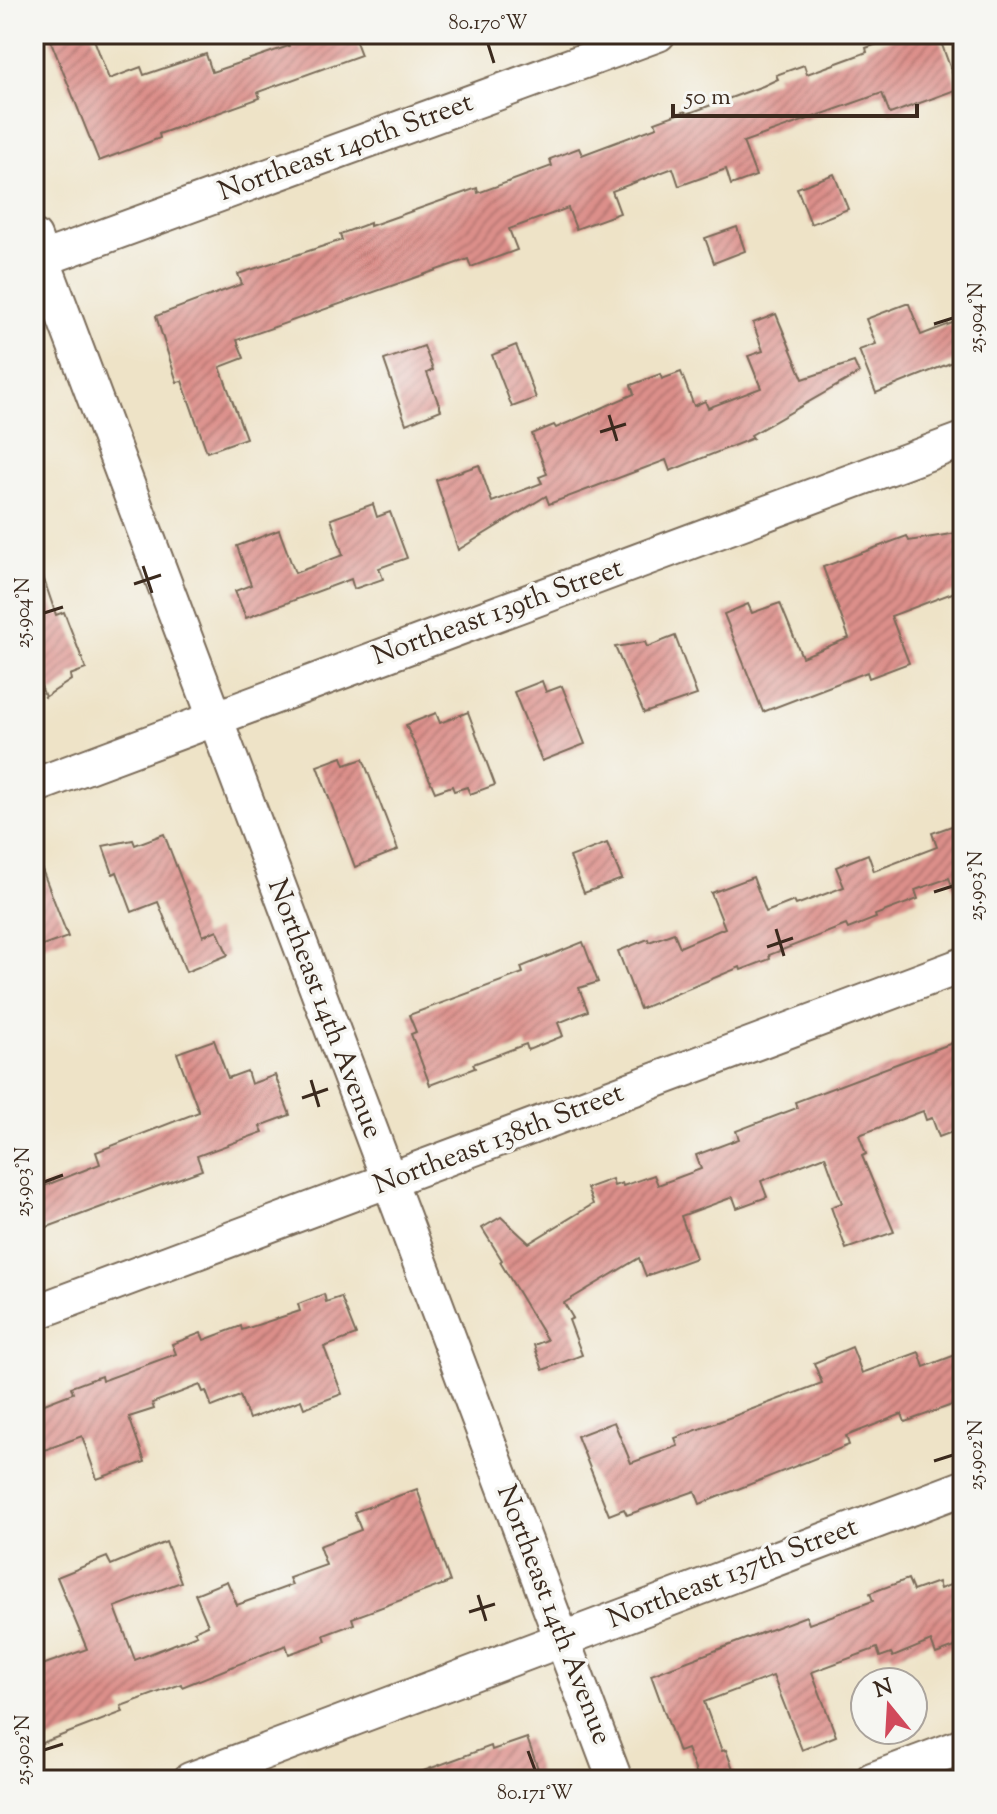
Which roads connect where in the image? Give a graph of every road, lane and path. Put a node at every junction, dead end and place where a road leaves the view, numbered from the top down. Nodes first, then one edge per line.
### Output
1 (658, 34) edge
2 (37, 253) edge
3 (963, 440) edge
4 (214, 719) junction
5 (34, 786) edge
6 (963, 965) edge
7 (390, 1181) junction
8 (34, 1313) edge
9 (963, 1488) edge
10 (562, 1638) junction
11 (963, 1746) edge
12 (190, 1780) edge
13 (615, 1780) edge
14 (872, 1780) edge

1 - 2 street, Northeast 140th Street
2 - 4 street, Northeast 14th Avenue
3 - 4 street, Northeast 139th Street
4 - 5 street, Northeast 139th Street
4 - 7 street, Northeast 14th Avenue
6 - 7 street, Northeast 138th Street
7 - 8 street, Northeast 138th Street
7 - 10 street, Northeast 14th Avenue
9 - 10 street, Northeast 137th Street
10 - 12 street, Northeast 137th Street
10 - 13 street, Northeast 14th Avenue
11 - 14 street

